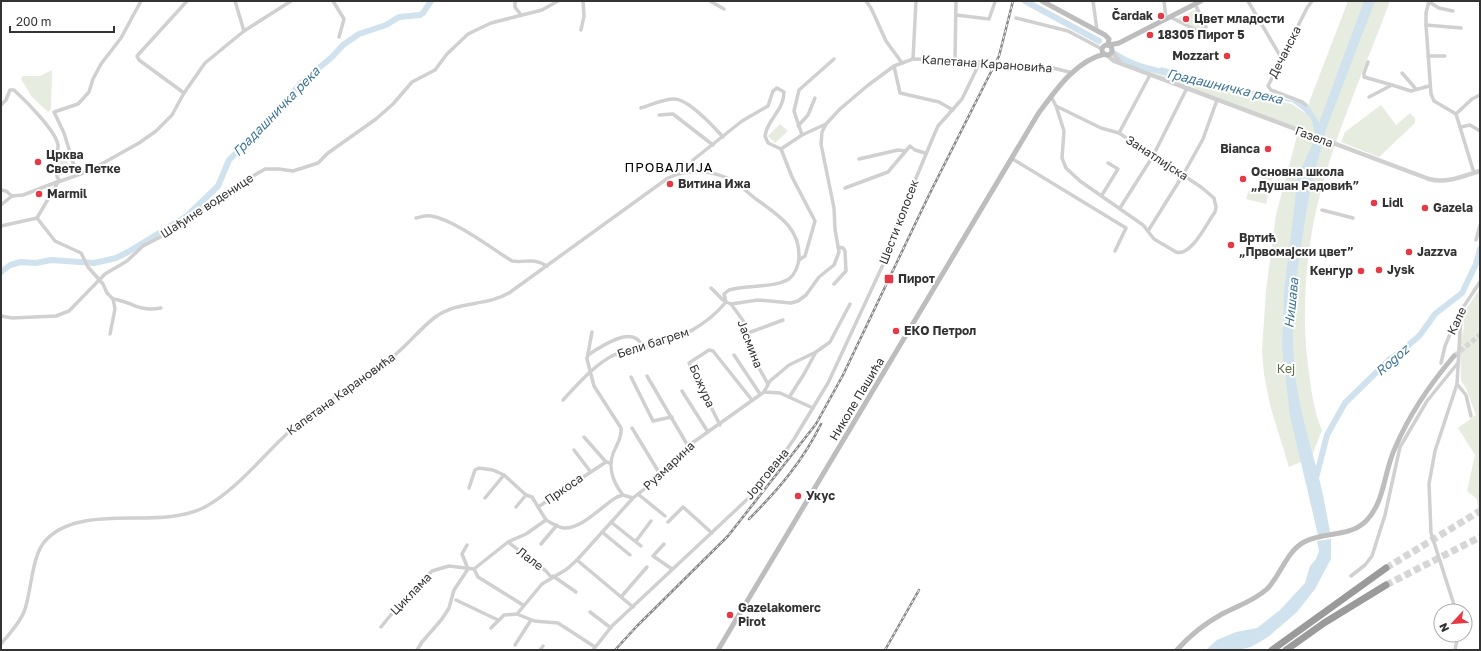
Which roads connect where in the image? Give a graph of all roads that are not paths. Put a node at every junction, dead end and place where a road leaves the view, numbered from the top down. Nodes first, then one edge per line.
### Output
1 (141, 1) edge
2 (188, 1) edge
3 (235, 1) edge
4 (291, 1) edge
5 (333, 1) edge
6 (515, 1) edge
7 (558, 1) edge
8 (583, 1) edge
9 (710, 1) edge
10 (866, 1) edge
11 (916, 1) edge
12 (956, 1) edge
13 (1042, 1) edge
14 (1093, 1) edge
15 (1164, 1) edge
16 (1201, 1) edge
17 (1248, 1) edge
18 (1312, 1) edge
19 (1429, 1) edge
20 (995, 2) edge
21 (1195, 4) junction
22 (724, 8) dead end
23 (1453, 11) dead end
24 (521, 15) junction
25 (956, 15) junction
26 (1016, 18) dead end
27 (1168, 18) junction
28 (1426, 25) junction
29 (1461, 28) dead end
30 (581, 30) dead end
31 (244, 31) junction
32 (1099, 31) junction
33 (339, 37) dead end
34 (1118, 43) junction
35 (1107, 48) junction
36 (1428, 56) junction
37 (1445, 56) dead end
38 (834, 59) dead end
39 (913, 59) junction
40 (1282, 59) junction
41 (955, 60) junction
42 (902, 62) junction
43 (980, 62) junction
44 (1368, 62) dead end
45 (894, 66) junction
46 (1073, 73) junction
47 (1402, 73) dead end
48 (1150, 75) junction
49 (1392, 85) junction
50 (1429, 86) junction
51 (1186, 88) junction
52 (1416, 89) junction
53 (184, 93) junction
54 (1051, 96) junction
55 (1480, 96) edge
56 (1368, 97) dead end
57 (814, 98) dead end
58 (1217, 100) junction
59 (1, 105) edge
60 (1306, 105) dead end
61 (1056, 106) junction
62 (641, 108) dead end
63 (953, 110) junction
64 (1456, 114) junction
65 (659, 115) dead end
66 (826, 124) junction
67 (798, 126) junction
68 (1461, 127) junction
69 (1480, 131) edge
70 (1120, 133) junction
71 (802, 135) junction
72 (723, 137) junction
73 (713, 145) junction
74 (781, 149) junction
75 (905, 151) junction
76 (925, 153) junction
77 (1153, 156) junction
78 (1011, 158) junction
79 (859, 159) dead end
80 (1108, 163) dead end
81 (689, 171) junction
82 (1480, 171) edge
83 (1474, 172) junction
84 (77, 175) junction
85 (1183, 175) junction
86 (59, 181) junction
87 (845, 188) dead end
88 (1, 190) edge
89 (1102, 195) junction
90 (12, 196) junction
91 (1, 205) edge
92 (1120, 208) junction
93 (1322, 210) dead end
94 (37, 218) junction
95 (416, 218) dead end
96 (1353, 218) dead end
97 (1480, 225) edge
98 (1, 226) edge
99 (1148, 231) junction
100 (1476, 240) dead end
101 (838, 247) junction
102 (1115, 251) dead end
103 (799, 260) junction
104 (547, 266) junction
105 (99, 280) junction
106 (1480, 282) edge
107 (834, 284) dead end
108 (711, 288) dead end
109 (113, 298) junction
110 (725, 302) junction
111 (732, 304) junction
112 (850, 304) dead end
113 (161, 308) dead end
114 (1463, 308) junction
115 (1, 316) edge
116 (783, 320) dead end
117 (592, 332) dead end
118 (748, 333) junction
119 (110, 334) dead end
120 (642, 347) junction
121 (816, 352) junction
122 (588, 355) junction
123 (734, 355) dead end
124 (1454, 356) tunnel mouth
125 (1441, 363) dead end
126 (1458, 364) junction
127 (591, 373) junction
128 (647, 376) dead end
129 (630, 377) dead end
130 (768, 384) junction
131 (1458, 384) junction
132 (682, 391) dead end
133 (762, 393) junction
134 (790, 396) junction
135 (563, 400) dead end
136 (752, 400) junction
137 (813, 408) junction
138 (1471, 416) dead end
139 (672, 417) junction
140 (720, 424) junction
141 (632, 428) dead end
142 (708, 432) junction
143 (584, 437) dead end
144 (688, 446) junction
145 (574, 450) dead end
146 (608, 463) junction
147 (590, 471) junction
148 (660, 474) junction
149 (504, 476) junction
150 (469, 488) dead end
151 (638, 494) junction
152 (526, 495) junction
153 (622, 495) junction
154 (485, 498) dead end
155 (633, 498) junction
156 (516, 507) dead end
157 (538, 507) junction
158 (665, 516) dead end
159 (546, 520) junction
160 (651, 521) dead end
161 (611, 522) junction
162 (668, 522) dead end
163 (557, 525) junction
164 (602, 532) junction
165 (712, 533) junction
166 (636, 541) junction
167 (508, 542) junction
168 (541, 544) dead end
169 (664, 544) dead end
170 (467, 545) dead end
171 (641, 546) dead end
172 (630, 555) dead end
173 (577, 560) junction
174 (647, 567) dead end
175 (1386, 568) tunnel mouth
176 (468, 569) junction
177 (474, 569) junction
178 (672, 569) junction
179 (552, 576) junction
180 (1351, 576) dead end
181 (1386, 585) tunnel mouth
182 (576, 592) dead end
183 (621, 597) junction
184 (456, 600) dead end
185 (1453, 603) edge
186 (523, 605) junction
187 (633, 607) junction
188 (590, 612) dead end
189 (517, 614) junction
190 (498, 620) junction
191 (531, 620) junction
192 (381, 627) dead end
193 (491, 628) dead end
194 (611, 628) junction
195 (1, 644) edge
196 (515, 645) dead end
197 (543, 646) dead end
198 (594, 648) edge
199 (417, 650) edge
200 (540, 650) edge
201 (718, 650) edge
202 (1177, 650) edge
203 (1272, 650) edge
204 (1286, 650) edge

1 - 84 street
2 - 53 street
3 - 31 street
4 - 31 street
5 - 33 street
6 - 24 street
7 - 24 street, Шађине воденице
8 - 30 street
9 - 22 street
10 - 42 street
11 - 39 street
12 - 25 street
13 - 32 main road
14 - 32 street
15 - 27 street
16 - 21 main road, Николе Пашића
17 - 40 street
18 - 40 street, Дечанска
19 - 23 street
19 - 28 street
20 - 25 street
21 - 27 main road, Николе Пашића
21 - 27 street
24 - 105 street, Шађине воденице
25 - 41 street
26 - 35 street
27 - 34 main road, Николе Пашића
28 - 29 street
28 - 36 street
31 - 53 street
32 - 35 main road
34 - 35 main road
34 - 35 main road, Николе Пашића
35 - 46 main road, Николе Пашића
35 - 48 street, Газела
36 - 37 street
36 - 50 street
38 - 67 street
39 - 41 street, Капетана Карановића
39 - 42 street, Капетана Карановића
40 - 60 street, Дечанска
41 - 43 street, Капетана Карановића
42 - 45 street, Капетана Карановића
43 - 46 street, Капетана Карановића
43 - 63 street, Шести колосек
44 - 49 street
45 - 63 street
45 - 66 street, Капетана Карановића
46 - 54 main road, Николе Пашића
47 - 52 street
48 - 51 street, Газела
48 - 70 street
49 - 52 street
49 - 56 street
50 - 52 street
50 - 64 street
51 - 58 street, Газела
51 - 77 street
53 - 84 street
54 - 61 street
54 - 78 main road, Николе Пашића
55 - 64 street
57 - 67 street
58 - 83 street, Газела
58 - 85 street
59 - 86 street
61 - 70 street, Занатлијска
61 - 89 street
62 - 72 street
63 - 76 street, Шести колосек
64 - 68 street
65 - 73 street
66 - 71 street
66 - 101 street
67 - 71 street
68 - 69 street
68 - 83 street
70 - 77 street, Занатлијска
71 - 74 street
72 - 73 street
72 - 74 street
73 - 81 street
74 - 103 street
75 - 76 street
75 - 79 street
75 - 87 street
76 - 137 street, Шести колосек
77 - 85 street, Занатлијска
77 - 92 street
78 - 102 street
78 - 201 main road, Николе Пашића
80 - 89 street
81 - 103 street, Капетана Карановића
81 - 104 street, Капетана Карановића
82 - 83 street, Газела
84 - 86 street
85 - 99 street
85 - 99 street, Занатлијска
86 - 90 street
86 - 94 street
88 - 90 street
89 - 92 street
90 - 91 street
92 - 99 street
93 - 96 street
94 - 98 street
94 - 105 street
95 - 104 street
97 - 100 street
101 - 107 street
101 - 111 street
103 - 110 street
104 - 195 street, Капетана Карановића
105 - 109 street
105 - 115 street, Шађине воденице
106 - 114 street, Кале
108 - 110 street
109 - 113 street
109 - 119 street
110 - 111 street
110 - 120 street, Бели багрем
111 - 118 street, Јасмина
112 - 121 street, Рузмарина
114 - 125 street, Кале
114 - 126 street
116 - 118 street
117 - 122 street
118 - 130 street, Јасмина
120 - 122 street
120 - 127 street, Бели багрем
121 - 130 street, Рузмарина
121 - 134 street
122 - 127 street
123 - 133 street
124 - 202 main road
126 - 131 street
126 - 180 street
127 - 135 street, Бели багрем
127 - 146 street
128 - 139 street
129 - 139 street
130 - 133 street, Рузмарина
131 - 138 street
131 - 185 street
132 - 142 street
133 - 134 street
133 - 136 street, Рузмарина
134 - 137 street
136 - 140 street, Рузмарина
136 - 140 street, Божура
137 - 165 street, Јоргована
139 - 144 street
140 - 142 street, Рузмарина
141 - 148 street
142 - 144 street, Рузмарина
143 - 146 street
144 - 148 street, Рузмарина
145 - 147 street, Пркоса
146 - 147 street, Пркоса
146 - 153 street
147 - 157 street, Пркоса
148 - 151 street, Рузмарина
149 - 150 street
149 - 152 street
149 - 154 street
151 - 155 street
151 - 158 street, Рузмарина
152 - 156 street
152 - 157 street
153 - 155 street
153 - 163 street
155 - 161 street, Рузмарина
157 - 159 street
159 - 163 street
159 - 167 street
160 - 166 street
161 - 164 street, Рузмарина
161 - 166 street
162 - 165 street
163 - 168 street
164 - 172 street
164 - 173 street, Рузмарина
165 - 178 street, Јоргована
166 - 171 street
167 - 177 street
167 - 179 street, Лале
169 - 178 street
170 - 176 street
173 - 179 street, Рузмарина
173 - 183 street
174 - 183 street
175 - 203 highway
176 - 177 street, Циклама
176 - 192 street, Циклама
176 - 199 street
177 - 186 street
178 - 187 street, Јоргована
179 - 182 street
179 - 186 street, Рузмарина
181 - 204 highway
183 - 187 street
184 - 190 street
186 - 189 street, Рузмарина
187 - 194 street, Јоргована
188 - 194 street
189 - 190 street
189 - 191 street
190 - 193 street
191 - 196 street
191 - 198 street
194 - 198 street, Јоргована
197 - 200 street

